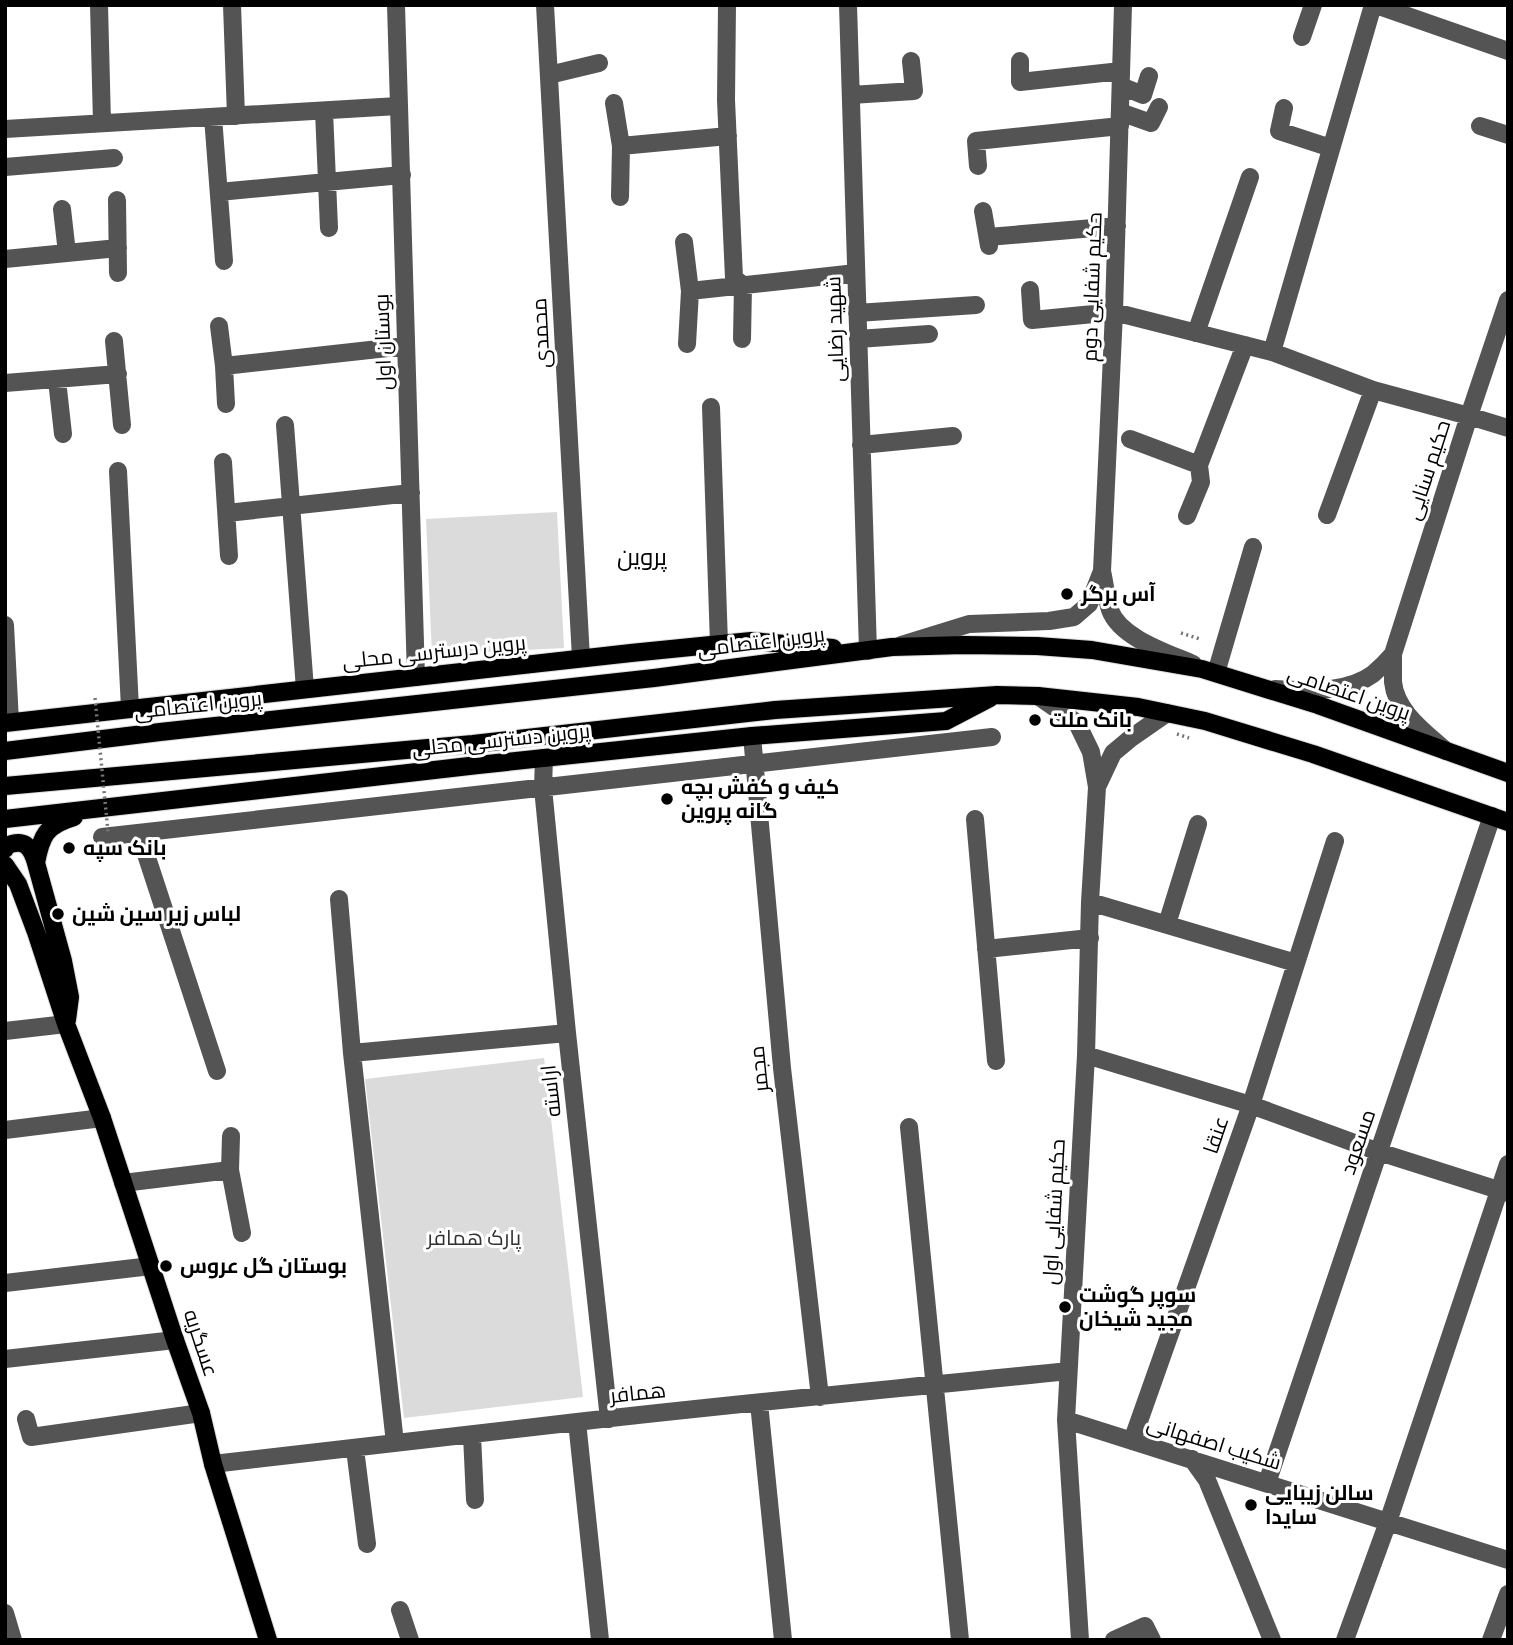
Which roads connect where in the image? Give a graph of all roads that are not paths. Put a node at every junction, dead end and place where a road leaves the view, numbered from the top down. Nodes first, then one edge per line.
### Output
1 (99, 5) edge
2 (232, 5) edge
3 (396, 5) edge
4 (545, 5) edge
5 (727, 5) edge
6 (848, 5) edge
7 (1123, 5) edge
8 (1313, 5) edge
9 (1374, 5) edge
10 (1302, 37) dead end
11 (1508, 51) edge
12 (911, 61) dead end
13 (1020, 61) dead end
14 (599, 62) dead end
15 (549, 75) junction
16 (1149, 76) dead end
17 (1121, 79) junction
18 (851, 95) junction
19 (614, 103) dead end
20 (398, 106) junction
21 (1158, 107) dead end
22 (1284, 108) dead end
23 (324, 111) junction
24 (236, 116) junction
25 (213, 117) junction
26 (1120, 119) junction
27 (102, 123) junction
28 (1480, 126) dead end
29 (5, 129) edge
30 (1508, 135) edge
31 (728, 136) junction
32 (621, 146) junction
33 (1331, 148) junction
34 (114, 158) dead end
35 (978, 166) dead end
36 (5, 167) edge
37 (402, 175) junction
38 (1250, 177) dead end
39 (327, 183) junction
40 (219, 192) junction
41 (620, 197) dead end
42 (117, 200) dead end
43 (62, 209) dead end
44 (983, 211) dead end
45 (1117, 226) junction
46 (329, 228) dead end
47 (684, 242) dead end
48 (118, 248) junction
49 (67, 253) junction
50 (5, 259) edge
51 (224, 261) dead end
52 (118, 273) dead end
53 (856, 274) junction
54 (743, 285) junction
55 (1030, 290) dead end
56 (690, 291) junction
57 (1508, 300) edge
58 (976, 305) dead end
59 (1114, 312) junction
60 (857, 313) junction
61 (219, 326) dead end
62 (1196, 333) junction
63 (929, 334) dead end
64 (858, 339) junction
65 (742, 340) dead end
66 (114, 341) dead end
67 (687, 344) dead end
68 (406, 346) junction
69 (1257, 349) junction
70 (224, 366) junction
71 (118, 373) junction
72 (57, 380) junction
73 (5, 383) edge
74 (1373, 390) junction
75 (226, 404) dead end
76 (711, 407) dead end
77 (1469, 416) junction
78 (122, 425) dead end
79 (285, 425) dead end
80 (1508, 428) edge
81 (63, 434) dead end
82 (953, 436) dead end
83 (1130, 439) dead end
84 (861, 445) junction
85 (223, 461) dead end
86 (1199, 465) junction
87 (118, 471) dead end
88 (411, 494) junction
89 (291, 506) junction
90 (226, 513) junction
91 (1327, 515) dead end
92 (1187, 516) dead end
93 (1254, 547) dead end
94 (229, 556) dead end
95 (1102, 571) junction
96 (5, 625) edge
97 (719, 645) junction
98 (892, 647) junction
99 (868, 651) junction
100 (1393, 654) junction
101 (582, 658) junction
102 (1209, 671) junction
103 (416, 677) junction
104 (305, 689) junction
105 (1266, 689) junction
106 (997, 695) junction
107 (1038, 696) junction
108 (130, 708) junction
109 (1167, 713) junction
110 (8, 722) edge
111 (752, 736) junction
112 (992, 737) dead end
113 (5, 751) edge
114 (1446, 751) junction
115 (544, 758) junction
116 (756, 764) junction
117 (1508, 772) edge
118 (5, 786) edge
119 (1097, 787) junction
120 (543, 788) junction
121 (104, 808) junction
122 (5, 819) edge
123 (975, 819) dead end
124 (1500, 819) edge
125 (1198, 824) dead end
126 (105, 834) road end
127 (139, 834) junction
128 (1335, 841) dead end
129 (5, 849) edge
130 (36, 863) junction
131 (5, 865) edge
132 (339, 899) dead end
133 (1090, 902) junction
134 (1167, 925) junction
135 (1090, 938) junction
136 (986, 949) junction
137 (1296, 963) junction
138 (66, 1024) junction
139 (5, 1031) edge
140 (567, 1033) junction
141 (352, 1053) junction
142 (1086, 1055) junction
143 (996, 1061) dead end
144 (217, 1072) dead end
145 (1251, 1105) junction
146 (102, 1118) junction
147 (909, 1127) dead end
148 (5, 1129) edge
149 (231, 1136) dead end
150 (1379, 1152) junction
151 (1508, 1164) edge
152 (230, 1170) junction
153 (123, 1183) junction
154 (1503, 1191) edge
155 (242, 1234) dead end
156 (151, 1266) junction
157 (5, 1283) edge
158 (175, 1340) junction
159 (5, 1359) edge
160 (1068, 1371) junction
161 (935, 1385) junction
162 (820, 1397) junction
163 (759, 1403) junction
164 (201, 1413) junction
165 (26, 1419) dead end
166 (609, 1419) junction
167 (1066, 1420) junction
168 (577, 1422) junction
169 (472, 1435) junction
170 (1132, 1441) junction
171 (395, 1443) junction
172 (355, 1449) junction
173 (1192, 1460) junction
174 (214, 1464) junction
175 (1267, 1483) junction
176 (475, 1500) dead end
177 (1388, 1522) junction
178 (367, 1544) dead end
179 (1508, 1560) edge
180 (1508, 1594) edge
181 (400, 1610) dead end
182 (5, 1614) edge
183 (13, 1640) edge
184 (268, 1640) edge
185 (410, 1640) edge
186 (600, 1640) edge
187 (783, 1640) edge
188 (960, 1640) edge
189 (1080, 1640) edge
190 (1114, 1640) edge
191 (1153, 1640) edge
192 (1272, 1640) edge
193 (1345, 1640) edge
194 (1491, 1640) edge

1 - 27 street
2 - 24 street
3 - 20 street, بوستان اول
4 - 15 street, محمدی
5 - 31 street
6 - 18 street, شهید رضایی
7 - 17 street, حکیم شفایی دوم
8 - 10 street
9 - 11 street
9 - 33 street
12 - 18 street
13 - 17 street
14 - 15 street
15 - 101 street, محمدی
16 - 17 street
17 - 26 street, حکیم شفایی دوم
18 - 53 street, شهید رضایی
19 - 32 street
20 - 23 street
20 - 37 street, بوستان اول
21 - 26 street
22 - 33 street
23 - 24 street
23 - 39 street
24 - 25 street
25 - 27 street
25 - 40 street
26 - 35 street
26 - 45 street, حکیم شفایی دوم
27 - 29 street
28 - 30 street
31 - 32 street
31 - 54 street
32 - 41 street
33 - 69 street
34 - 36 street
37 - 39 street
37 - 68 street, بوستان اول
38 - 62 street
39 - 40 street
39 - 46 street
40 - 51 street
42 - 48 street
43 - 49 street
44 - 45 street
45 - 59 street, حکیم شفایی دوم
47 - 56 street
48 - 49 street
48 - 52 street
49 - 50 street
53 - 54 street
53 - 60 street, شهید رضایی
54 - 56 street
54 - 65 street
55 - 59 street
56 - 67 street
57 - 77 street, حکیم سنایی
58 - 60 street
59 - 62 street
59 - 95 street, حکیم شفایی دوم
60 - 64 street, شهید رضایی
61 - 70 street
62 - 69 street
63 - 64 street
64 - 84 street, شهید رضایی
66 - 71 street
68 - 70 street
68 - 88 street, بوستان اول
69 - 74 street
69 - 86 street
70 - 75 street
71 - 72 street
71 - 78 street
72 - 73 street
72 - 81 street
74 - 77 street
74 - 91 street
76 - 97 street
77 - 80 street
77 - 100 street, حکیم سنایی
79 - 89 street
82 - 84 street
83 - 86 street
84 - 99 street, شهید رضایی
85 - 90 street
86 - 92 street
87 - 108 street
88 - 89 street
88 - 103 street, بوستان اول
89 - 90 street
89 - 104 street
90 - 94 street
93 - 102 street
95 - 98 street
95 - 102 street
96 - 110 street
97 - 99 main road, پروین درسترسی محلی
97 - 101 main road, پروین درسترسی محلی
98 - 99 main road, پروین اعتصامی
98 - 102 main road, پروین اعتصامی
99 - 113 main road, پروین اعتصامی
100 - 105 street
100 - 114 street
101 - 103 main road, پروین درسترسی محلی
102 - 105 main road, پروین اعتصامی
103 - 104 main road, پروین درسترسی محلی
104 - 108 main road, پروین درسترسی محلی
105 - 114 main road, پروین اعتصامی
106 - 107 main road
106 - 111 main road, پروین دسترسی محلی
106 - 118 main road
107 - 109 main road
107 - 119 street
108 - 110 main road, پروین درسترسی محلی
109 - 119 street
109 - 124 main road
111 - 115 main road, پروین دسترسی محلی
111 - 116 street, مجمر
112 - 116 street
114 - 117 main road, پروین اعتصامی
115 - 120 street, اراسته
115 - 121 main road, پروین دسترسی محلی
116 - 120 street
116 - 162 street, مجمر
119 - 133 street, حکیم شفایی اول
120 - 127 street
120 - 140 street, اراسته
121 - 122 main road, پروین دسترسی محلی
121 - 130 main road
123 - 136 street
124 - 150 street, مسعود
125 - 134 street
126 - 127 street
127 - 144 street
128 - 137 street, عنقا
129 - 130 main road
130 - 138 main road, عسگریه
131 - 138 main road, عسگریه
132 - 141 street
133 - 134 street
133 - 135 street, حکیم شفایی اول
134 - 137 street
135 - 136 street
135 - 142 street, حکیم شفایی اول
136 - 143 street
137 - 145 street, عنقا
138 - 139 street
138 - 146 main road, عسگریه
140 - 141 street
140 - 166 street, اراسته
141 - 171 street
142 - 145 street
142 - 160 street, حکیم شفایی اول
145 - 150 street
145 - 170 street, عنقا
146 - 148 street
146 - 153 main road, عسگریه
147 - 161 street
149 - 152 street
150 - 154 street
150 - 175 street, مسعود
151 - 154 street
152 - 153 street
152 - 155 street
153 - 156 main road, عسگریه
154 - 177 street
156 - 157 street
156 - 158 main road, عسگریه
158 - 159 street
158 - 164 main road, عسگریه
160 - 161 street, همافر
160 - 167 street, حکیم شفایی اول
161 - 162 street, همافر
161 - 188 street
162 - 163 street, همافر
163 - 166 street, همافر
163 - 187 street
164 - 165 street
164 - 174 main road, عسگریه
166 - 168 street, همافر
167 - 170 street, شکیب اصفهانی
167 - 189 street, حکیم شفایی اول
168 - 169 street, همافر
168 - 186 street
169 - 171 street, همافر
169 - 176 street
170 - 173 street, شکیب اصفهانی
171 - 172 street, همافر
172 - 174 street, همافر
172 - 178 street
173 - 175 street, شکیب اصفهانی
173 - 192 street
174 - 184 main road, عسگریه
175 - 177 street, شکیب اصفهانی
177 - 179 street, شکیب اصفهانی
177 - 193 street
180 - 194 street
181 - 185 street
182 - 183 street
190 - 191 street

